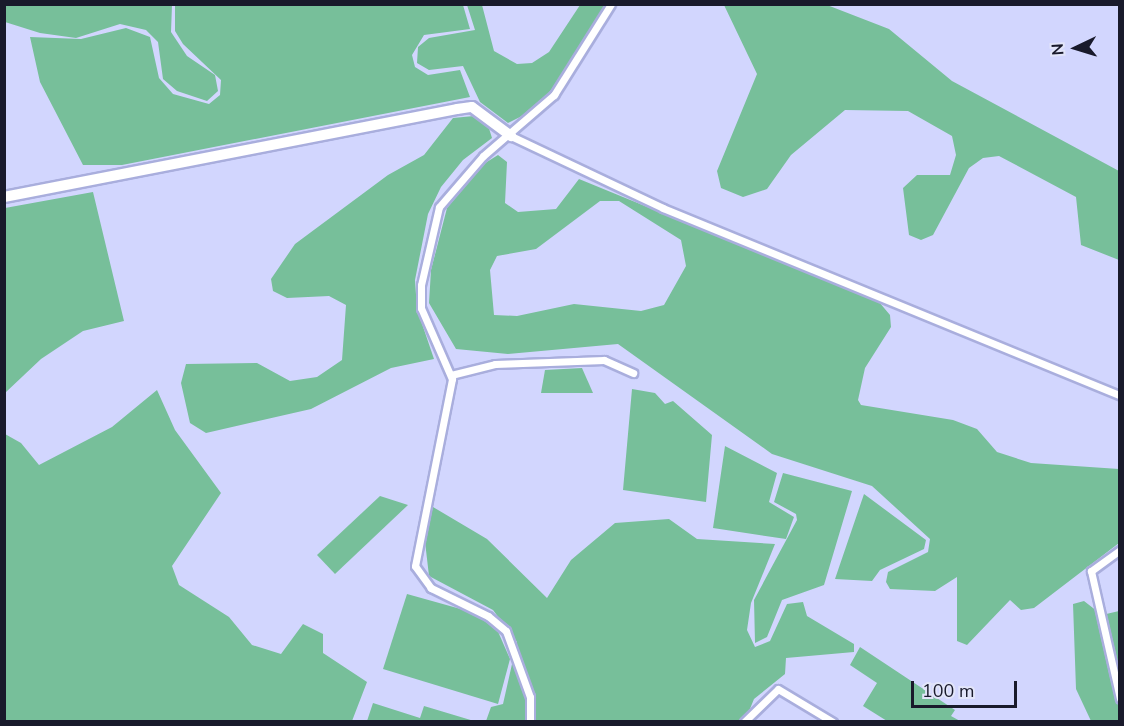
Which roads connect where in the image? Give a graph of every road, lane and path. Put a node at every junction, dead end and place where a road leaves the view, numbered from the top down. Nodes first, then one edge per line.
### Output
1 (611, 4) edge
2 (511, 136) junction
3 (4, 197) edge
4 (633, 373) dead end
5 (451, 375) junction
6 (1119, 395) edge
7 (1119, 550) edge
8 (1119, 699) edge
9 (530, 722) edge
10 (744, 722) edge
11 (833, 722) edge

1 - 2 street
2 - 3 street
2 - 5 street
2 - 6 street
4 - 5 street
5 - 9 street
7 - 8 street
10 - 11 street

